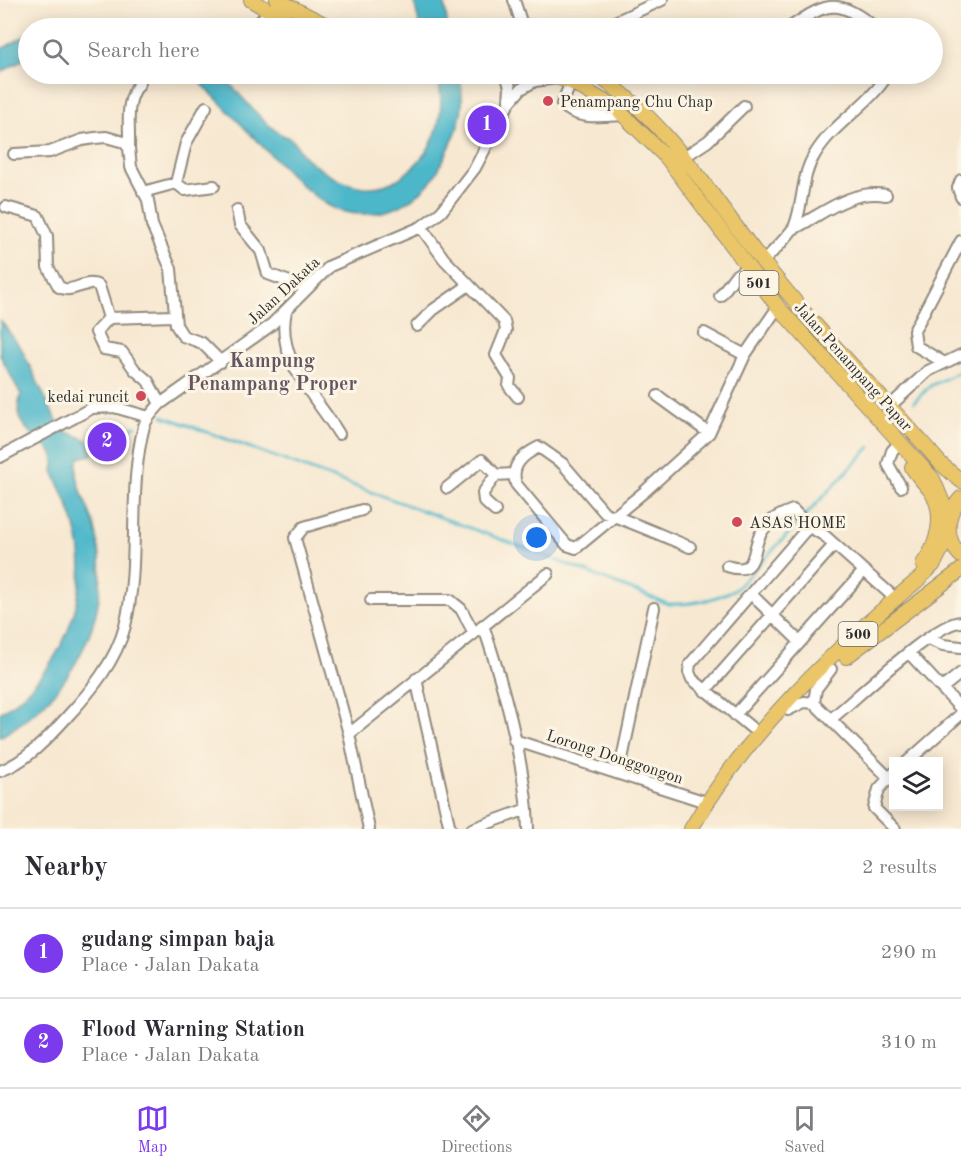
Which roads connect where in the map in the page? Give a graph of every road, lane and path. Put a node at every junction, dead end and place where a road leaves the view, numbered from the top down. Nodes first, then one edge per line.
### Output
1 (251, 0) edge
2 (514, 0) edge
3 (662, 0) edge
4 (282, 5) edge
5 (267, 18) edge
6 (292, 18) edge
7 (310, 18) edge
8 (520, 18) edge
9 (623, 18) edge
10 (802, 18) edge
11 (863, 18) edge
12 (139, 84) edge
13 (509, 84) edge
14 (530, 84) edge
15 (566, 84) edge
16 (574, 84) edge
17 (611, 84) edge
18 (882, 84) edge
19 (509, 103) junction
20 (744, 106) dead end
21 (206, 107) dead end
22 (624, 115) junction
23 (129, 148) junction
24 (14, 154) dead end
25 (684, 157) junction
26 (961, 180) edge
27 (176, 183) junction
28 (214, 186) dead end
29 (143, 192) junction
30 (885, 195) dead end
31 (961, 197) edge
32 (6, 207) dead end
33 (237, 210) dead end
34 (421, 227) junction
35 (795, 228) junction
36 (961, 242) edge
37 (763, 262) junction
38 (747, 268) junction
39 (469, 285) junction
40 (306, 288) junction
41 (720, 296) dead end
42 (778, 307) junction
43 (286, 311) junction
44 (174, 316) junction
45 (109, 318) junction
46 (417, 326) dead end
47 (704, 333) dead end
48 (745, 355) junction
49 (961, 355) edge
50 (221, 362) junction
51 (943, 362) junction
52 (658, 396) dead end
53 (518, 397) dead end
54 (160, 404) junction
55 (890, 406) junction
56 (148, 417) junction
57 (709, 433) junction
58 (339, 434) dead end
59 (904, 446) junction
60 (927, 448) junction
61 (0, 457) edge
62 (513, 474) junction
63 (961, 474) edge
64 (496, 475) junction
65 (961, 481) edge
66 (901, 487) dead end
67 (447, 488) dead end
68 (961, 498) edge
69 (362, 510) dead end
70 (495, 511) dead end
71 (614, 516) junction
72 (949, 518) junction
73 (810, 527) junction
74 (949, 534) junction
75 (834, 545) junction
76 (690, 547) dead end
77 (961, 556) edge
78 (727, 566) dead end
79 (961, 570) edge
80 (863, 572) junction
81 (548, 574) dead end
82 (909, 588) junction
83 (751, 594) junction
84 (371, 600) dead end
85 (897, 600) junction
86 (654, 608) dead end
87 (773, 615) junction
88 (961, 622) edge
89 (483, 626) junction
90 (474, 633) junction
91 (928, 639) junction
92 (800, 641) junction
93 (961, 647) edge
94 (909, 653) junction
95 (831, 669) junction
96 (961, 673) edge
97 (416, 679) junction
98 (942, 688) junction
99 (705, 691) junction
100 (814, 703) junction
101 (961, 709) edge
102 (788, 710) junction
103 (961, 714) edge
104 (735, 715) junction
105 (831, 719) junction
106 (760, 732) junction
107 (349, 734) junction
108 (514, 740) junction
109 (913, 757) edge
110 (0, 771) edge
111 (619, 773) junction
112 (889, 774) edge
113 (889, 778) edge
114 (706, 802) junction
115 (527, 809) junction
116 (369, 829) edge
117 (450, 829) edge
118 (472, 829) edge
119 (528, 829) edge
120 (691, 829) edge
121 (895, 829) edge

1 - 4 main road
2 - 8 street
3 - 9 street
4 - 5 street
4 - 6 main road
4 - 7 main road
10 - 11 street
12 - 23 street
13 - 19 street
14 - 19 street, Jalan Dakata
15 - 22 street
16 - 22 main road, Jalan Penampang Papar / 501
17 - 25 main road, Jalan Penampang Papar / 501
18 - 35 street
19 - 34 street, Jalan Dakata
20 - 25 street
21 - 27 street
22 - 38 main road, Jalan Penampang Papar / 501
23 - 24 street
23 - 29 street
25 - 37 main road, Jalan Penampang Papar / 501
26 - 31 street
27 - 28 street
27 - 29 street
29 - 44 street
30 - 35 street
32 - 45 street
33 - 40 street
34 - 39 street
34 - 40 street, Jalan Dakata
35 - 37 street
36 - 51 street
37 - 55 main road, Jalan Penampang Papar / 501
38 - 41 street
38 - 42 main road, Jalan Penampang Papar / 501
39 - 46 street
39 - 53 street
40 - 43 street, Jalan Dakata
42 - 48 street
42 - 59 main road, Jalan Penampang Papar / 501
43 - 50 street, Jalan Dakata
43 - 58 street
44 - 45 street
44 - 50 street
45 - 54 street
47 - 48 street
48 - 57 street
49 - 51 street
50 - 54 street, Jalan Dakata
51 - 55 street
52 - 57 street
54 - 56 street, Jalan Dakata
55 - 60 main road, Jalan Penampang Papar / 501
56 - 61 street
56 - 110 street
57 - 71 street
59 - 66 street
59 - 72 main road, Jalan Penampang Papar / 501
59 - 82 main road
60 - 63 main road
60 - 65 main road, Jalan Penampang Papar / 501
62 - 64 street
62 - 71 street
62 - 71 street
64 - 67 street
64 - 70 street
68 - 72 main road
69 - 107 street
71 - 76 street
72 - 74 main road, 500
73 - 75 street
73 - 78 street
73 - 83 street
74 - 77 main road, 500
74 - 82 main road, 500
75 - 80 street
75 - 87 street
79 - 95 main road, 500
80 - 85 street
80 - 92 street
81 - 89 street
82 - 85 main road, 500
83 - 87 street
83 - 99 street
84 - 90 street
85 - 106 main road, 500
86 - 111 street
87 - 92 street
87 - 99 street
88 - 91 street
89 - 90 street
89 - 108 street
90 - 97 street
91 - 93 street
91 - 94 street
92 - 104 street
94 - 98 street
94 - 105 street
95 - 100 street
95 - 102 main road, 500
96 - 98 street
97 - 107 street
97 - 117 street
98 - 101 street
99 - 104 street
100 - 102 street
100 - 105 street
102 - 106 main road, 500
103 - 109 street
104 - 106 street
105 - 112 street
106 - 114 main road, 500
107 - 116 street
108 - 111 street, Lorong Donggongon
108 - 115 street
111 - 114 street, Lorong Donggongon
113 - 121 street
114 - 120 main road, 500
115 - 118 street
115 - 119 street

